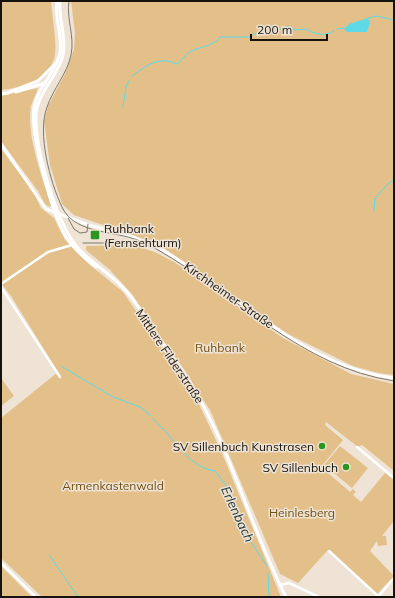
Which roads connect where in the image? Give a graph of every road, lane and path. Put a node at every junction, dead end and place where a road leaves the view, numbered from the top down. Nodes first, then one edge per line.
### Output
1 (57, 1) edge
2 (60, 1) edge
3 (57, 64) junction
4 (53, 78) junction
5 (46, 82) junction
6 (31, 88) junction
7 (7, 93) junction
8 (1, 94) edge
9 (38, 95) junction
10 (1, 144) edge
11 (56, 213) junction
12 (60, 214) junction
13 (72, 219) junction
14 (66, 230) junction
15 (72, 245) junction
16 (78, 247) junction
17 (110, 275) junction
18 (1, 284) edge
19 (1, 287) edge
20 (60, 377) dead end
21 (394, 378) edge
22 (357, 448) dead end
23 (394, 478) edge
24 (329, 551) dead end
25 (1, 563) edge
26 (394, 578) edge
27 (280, 585) junction
28 (36, 597) edge
29 (286, 597) edge
30 (319, 597) edge
31 (378, 597) edge

1 - 3 main road
2 - 4 main road, Mittlere Filderstraße
3 - 5 main road, Mittlere Filderstraße
3 - 7 main road
4 - 5 main road
4 - 12 main road, Mittlere Filderstraße
5 - 6 main road
5 - 9 main road, Mittlere Filderstraße
6 - 7 main road
6 - 9 main road
7 - 8 main road
9 - 11 main road, Mittlere Filderstraße
10 - 11 main road, Kirchheimer Straße
11 - 12 main road, Kirchheimer Straße
11 - 15 main road, Mittlere Filderstraße
12 - 13 main road, Kirchheimer Straße
12 - 14 main road, Mittlere Filderstraße
13 - 14 main road
13 - 21 main road, Kirchheimer Straße
14 - 16 main road, Mittlere Filderstraße
15 - 16 main road
15 - 17 main road, Mittlere Filderstraße
15 - 18 street
16 - 17 main road, Mittlere Filderstraße
17 - 27 main road, Mittlere Filderstraße
19 - 20 street
22 - 23 street
24 - 31 street
25 - 28 street
26 - 31 street
27 - 29 main road, Mittlere Filderstraße
27 - 30 street

